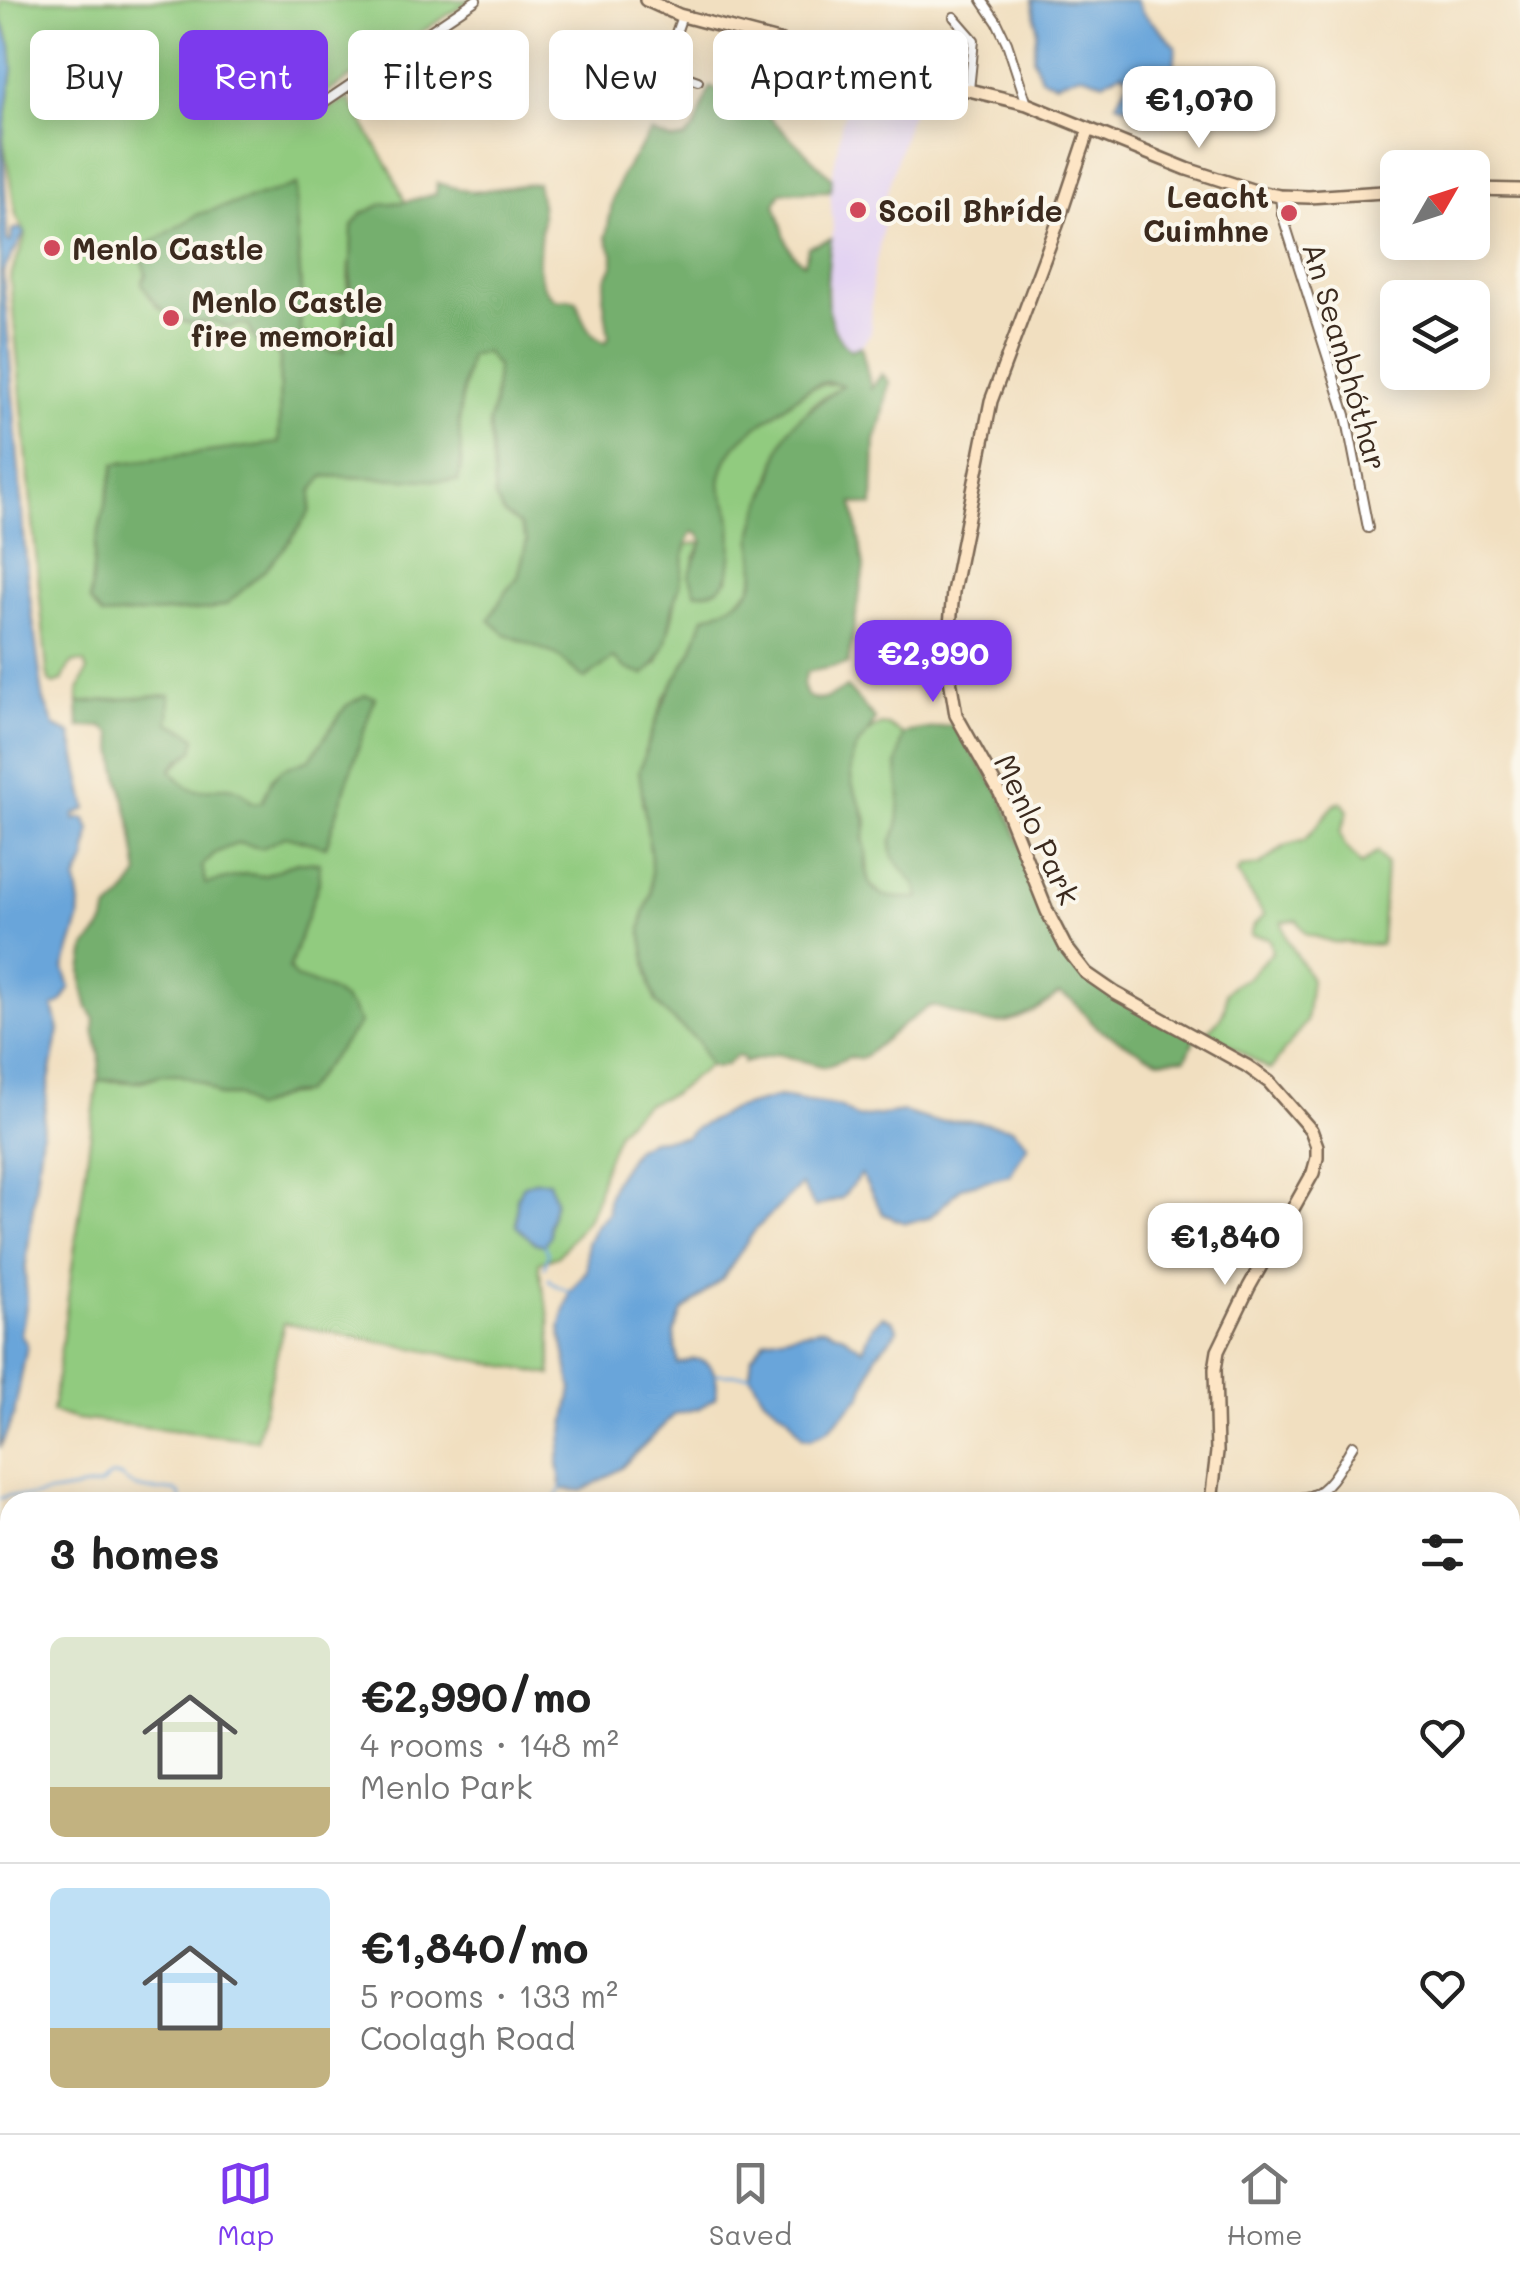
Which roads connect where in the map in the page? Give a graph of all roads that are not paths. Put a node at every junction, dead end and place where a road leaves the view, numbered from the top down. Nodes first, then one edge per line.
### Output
1 (476, 0) edge
2 (646, 0) edge
3 (982, 0) edge
4 (682, 16) junction
5 (954, 18) dead end
6 (698, 81) dead end
7 (969, 90) junction
8 (328, 100) edge
9 (1027, 104) junction
10 (1089, 129) junction
11 (1490, 189) edge
12 (1520, 190) edge
13 (1380, 192) edge
14 (1280, 196) junction
15 (1368, 528) dead end
16 (1353, 1445) dead end
17 (1212, 1492) edge
18 (1319, 1492) edge

1 - 8 street
2 - 4 street
3 - 9 street
4 - 6 street
4 - 7 street
5 - 7 street
7 - 9 street
9 - 10 street
10 - 14 street
10 - 17 street, Menlo Park
11 - 12 street
13 - 14 street
14 - 15 street, An Seanbhóthar
16 - 18 street

